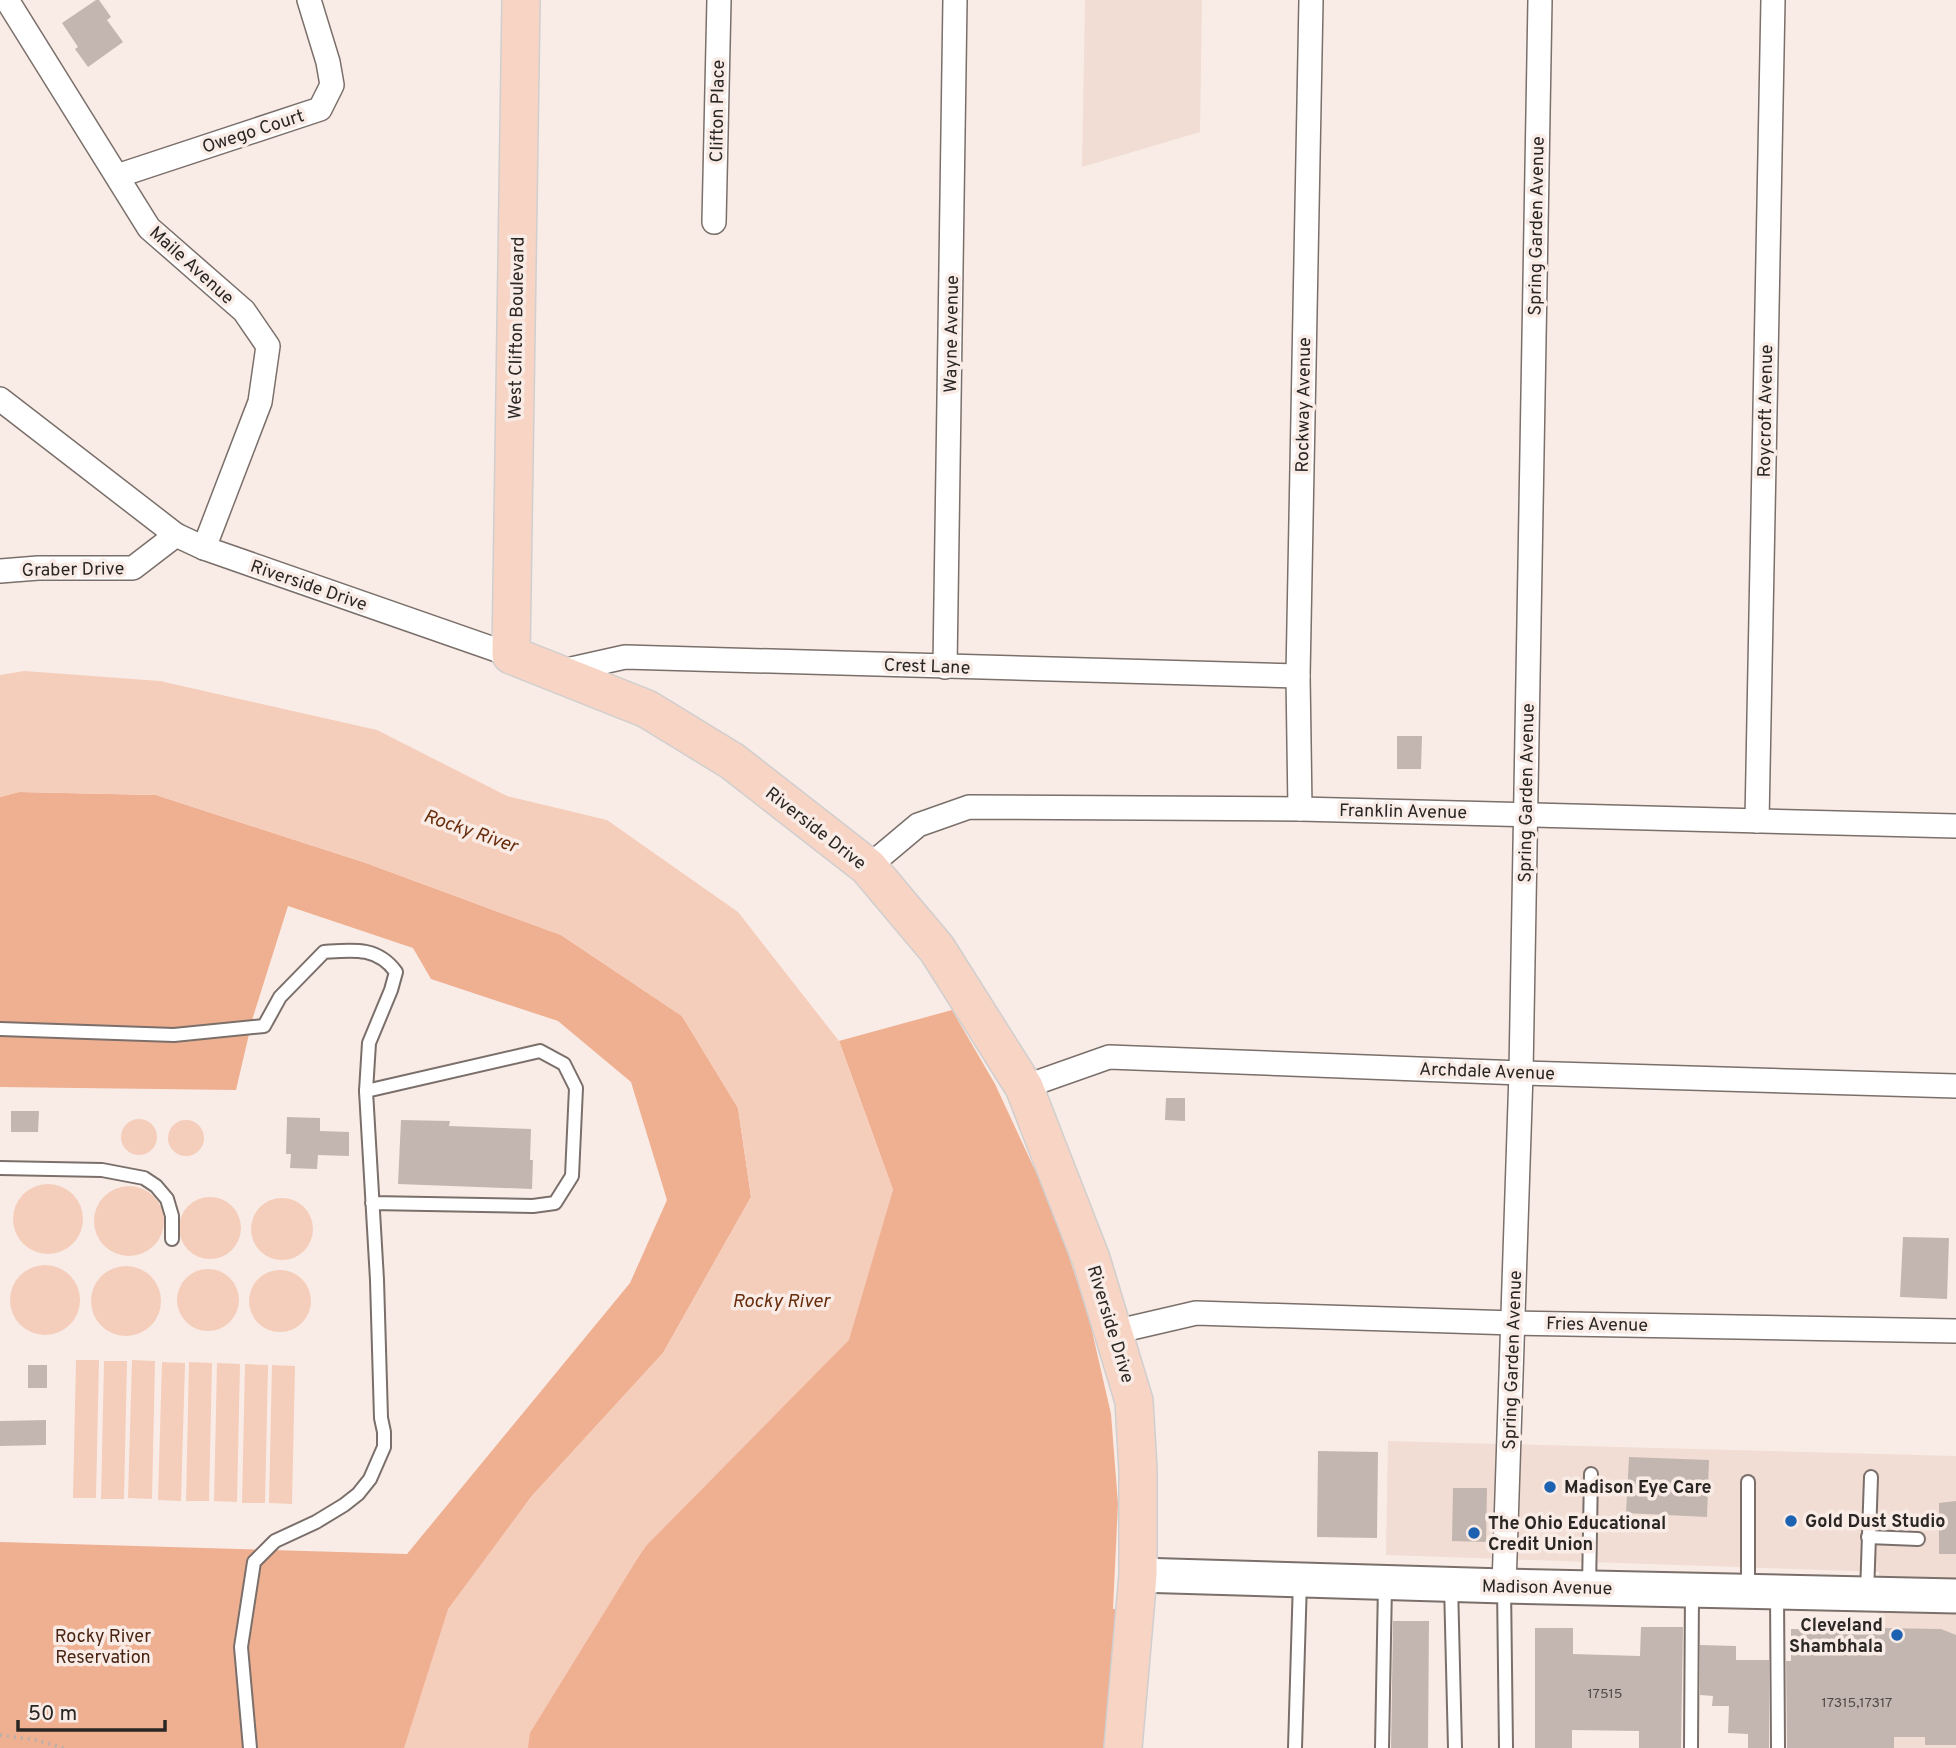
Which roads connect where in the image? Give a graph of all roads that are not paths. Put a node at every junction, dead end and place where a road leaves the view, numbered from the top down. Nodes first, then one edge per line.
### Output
1 (7, 0) edge
2 (309, 0) edge
3 (521, 0) edge
4 (719, 0) edge
5 (955, 0) edge
6 (1311, 0) edge
7 (1540, 0) edge
8 (1773, 0) edge
9 (117, 176) junction
10 (715, 222) dead end
11 (0, 399) edge
12 (176, 534) junction
13 (205, 548) junction
14 (0, 571) edge
15 (510, 655) junction
16 (945, 667) junction
17 (558, 673) junction
18 (1298, 676) junction
19 (1300, 809) junction
20 (1526, 814) junction
21 (1757, 821) junction
22 (1956, 826) edge
23 (867, 867) junction
24 (0, 1029) edge
25 (1521, 1073) junction
26 (1956, 1086) edge
27 (1024, 1087) junction
28 (366, 1091) junction
29 (0, 1168) edge
30 (372, 1203) junction
31 (172, 1238) dead end
32 (1514, 1323) junction
33 (1956, 1331) edge
34 (1114, 1332) junction
35 (1591, 1474) dead end
36 (1871, 1477) dead end
37 (1748, 1482) dead end
38 (1868, 1536) junction
39 (1918, 1539) dead end
40 (1138, 1574) junction
41 (1300, 1579) junction
42 (1385, 1582) junction
43 (1451, 1584) junction
44 (1504, 1586) junction
45 (1589, 1588) junction
46 (1692, 1590) junction
47 (1763, 1592) junction
48 (1867, 1594) junction
49 (1956, 1596) edge
50 (250, 1748) edge
51 (1123, 1748) edge
52 (1295, 1748) edge
53 (1382, 1748) edge
54 (1455, 1748) edge
55 (1506, 1748) edge
56 (1691, 1748) edge
57 (1778, 1748) edge

1 - 9 street, Maile Avenue
2 - 9 street, Owego Court
3 - 15 main road, West Clifton Boulevard
4 - 10 street, Clifton Place
5 - 16 street, Wayne Avenue
6 - 18 street, Rockway Avenue
7 - 20 street, Spring Garden Avenue
8 - 21 street, Roycroft Avenue
9 - 13 street, Maile Avenue
11 - 12 street, Riverside Drive
12 - 13 street, Riverside Drive
12 - 14 street, Graber Drive
13 - 15 street, Riverside Drive
15 - 17 main road, Riverside Drive
16 - 17 street, Crest Lane
16 - 18 street, Crest Lane
17 - 23 main road, Riverside Drive
18 - 19 street, Rockway Avenue
19 - 20 street, Franklin Avenue
19 - 23 street, Franklin Avenue
20 - 21 street, Franklin Avenue
20 - 25 street, Spring Garden Avenue
21 - 22 street, Franklin Avenue
23 - 27 main road, Riverside Drive
24 - 28 lane
25 - 26 street, Archdale Avenue
25 - 27 street, Archdale Avenue
25 - 32 street, Spring Garden Avenue
27 - 34 main road, Riverside Drive
28 - 30 lane
28 - 30 lane
29 - 31 lane
30 - 50 lane
32 - 33 street, Fries Avenue
32 - 34 street, Fries Avenue
32 - 44 street, Spring Garden Avenue
34 - 40 main road, Riverside Drive
35 - 45 lane
36 - 38 lane
37 - 47 lane
38 - 39 lane
38 - 48 lane
40 - 41 main road, Madison Avenue
40 - 51 main road, Riverside Drive
41 - 42 main road, Madison Avenue
41 - 52 lane
42 - 43 main road, Madison Avenue
42 - 53 lane
43 - 44 main road, Madison Avenue
43 - 54 lane
44 - 45 main road, Madison Avenue
44 - 55 lane
45 - 46 main road, Madison Avenue
46 - 47 main road, Madison Avenue
46 - 56 lane
47 - 48 main road, Madison Avenue
47 - 57 lane
48 - 49 main road, Madison Avenue

